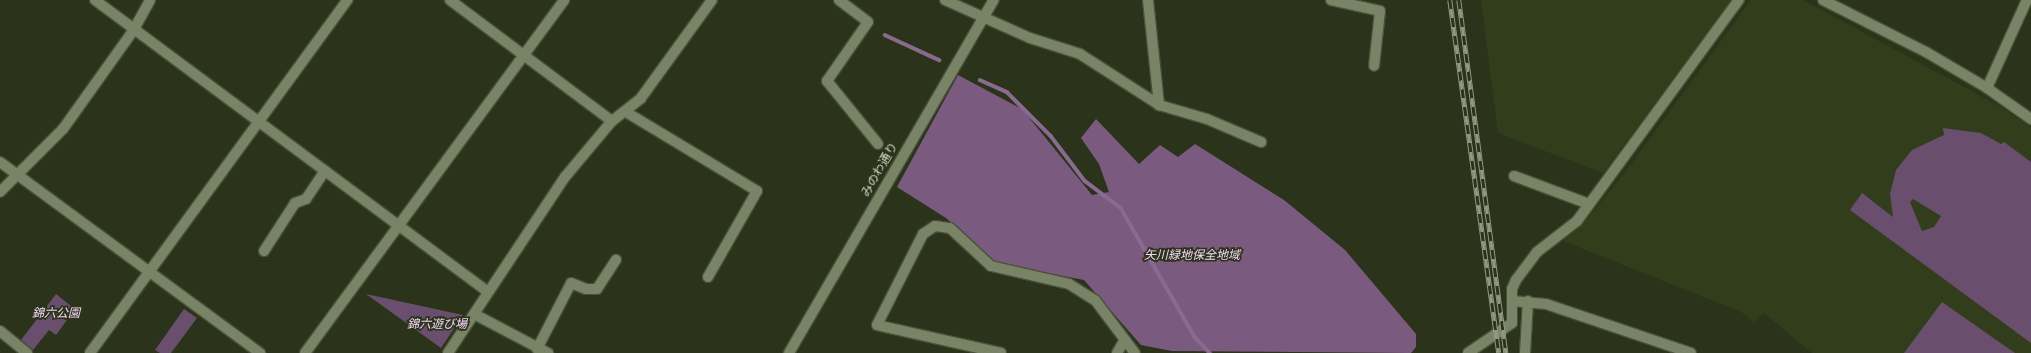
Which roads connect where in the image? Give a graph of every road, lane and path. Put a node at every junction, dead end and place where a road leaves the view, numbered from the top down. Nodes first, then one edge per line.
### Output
1 (95, 0) edge
2 (150, 0) edge
3 (347, 0) edge
4 (450, 0) edge
5 (564, 0) edge
6 (712, 0) edge
7 (839, 0) edge
8 (945, 0) edge
9 (994, 0) edge
10 (1148, 0) edge
11 (1331, 0) edge
12 (1739, 0) edge
13 (1823, 0) edge
14 (2027, 0) edge
15 (984, 17) junction
16 (133, 31) junction
17 (525, 54) junction
18 (1374, 66) dead end
19 (1987, 88) junction
20 (1159, 105) junction
21 (626, 112) junction
22 (2031, 119) edge
23 (612, 120) junction
24 (257, 121) junction
25 (1261, 142) dead end
26 (878, 144) dead end
27 (0, 162) edge
28 (325, 171) junction
29 (17, 175) junction
30 (1514, 176) dead end
31 (0, 192) edge
32 (1589, 204) junction
33 (399, 225) junction
34 (264, 251) dead end
35 (616, 260) dead end
36 (149, 271) junction
37 (708, 277) dead end
38 (487, 291) junction
39 (1512, 301) junction
40 (1528, 301) junction
41 (474, 314) junction
42 (0, 331) edge
43 (1124, 341) junction
44 (538, 349) junction
45 (971, 350) edge
46 (26, 353) edge
47 (90, 353) edge
48 (260, 353) edge
49 (305, 353) edge
50 (448, 353) edge
51 (548, 353) edge
52 (790, 353) edge
53 (1002, 353) edge
54 (1117, 353) edge
55 (1135, 353) edge
56 (1468, 353) edge
57 (1525, 353) edge
58 (1691, 353) edge

1 - 16 street
2 - 16 street
3 - 24 street
4 - 17 street
5 - 17 street
6 - 21 street
7 - 26 street
8 - 15 street
9 - 15 street, みのわ通り
10 - 20 street
11 - 18 street
12 - 32 street
13 - 19 street
14 - 19 street
15 - 20 street
15 - 52 street, みのわ通り
16 - 24 street
16 - 29 street
17 - 23 street
17 - 33 street
19 - 22 street
20 - 25 street
21 - 23 street
21 - 37 street
23 - 38 street
24 - 28 street
24 - 36 street
27 - 29 street
28 - 33 street
28 - 34 street
29 - 31 street
29 - 36 street
30 - 32 street
32 - 39 street
33 - 38 street
33 - 49 street
35 - 44 street
36 - 47 street
36 - 48 street
38 - 41 street
39 - 40 street
39 - 56 street
40 - 57 street
40 - 58 street
41 - 44 street
41 - 50 street
42 - 46 street
43 - 45 street
43 - 54 street
43 - 55 street
44 - 51 street
45 - 53 street

